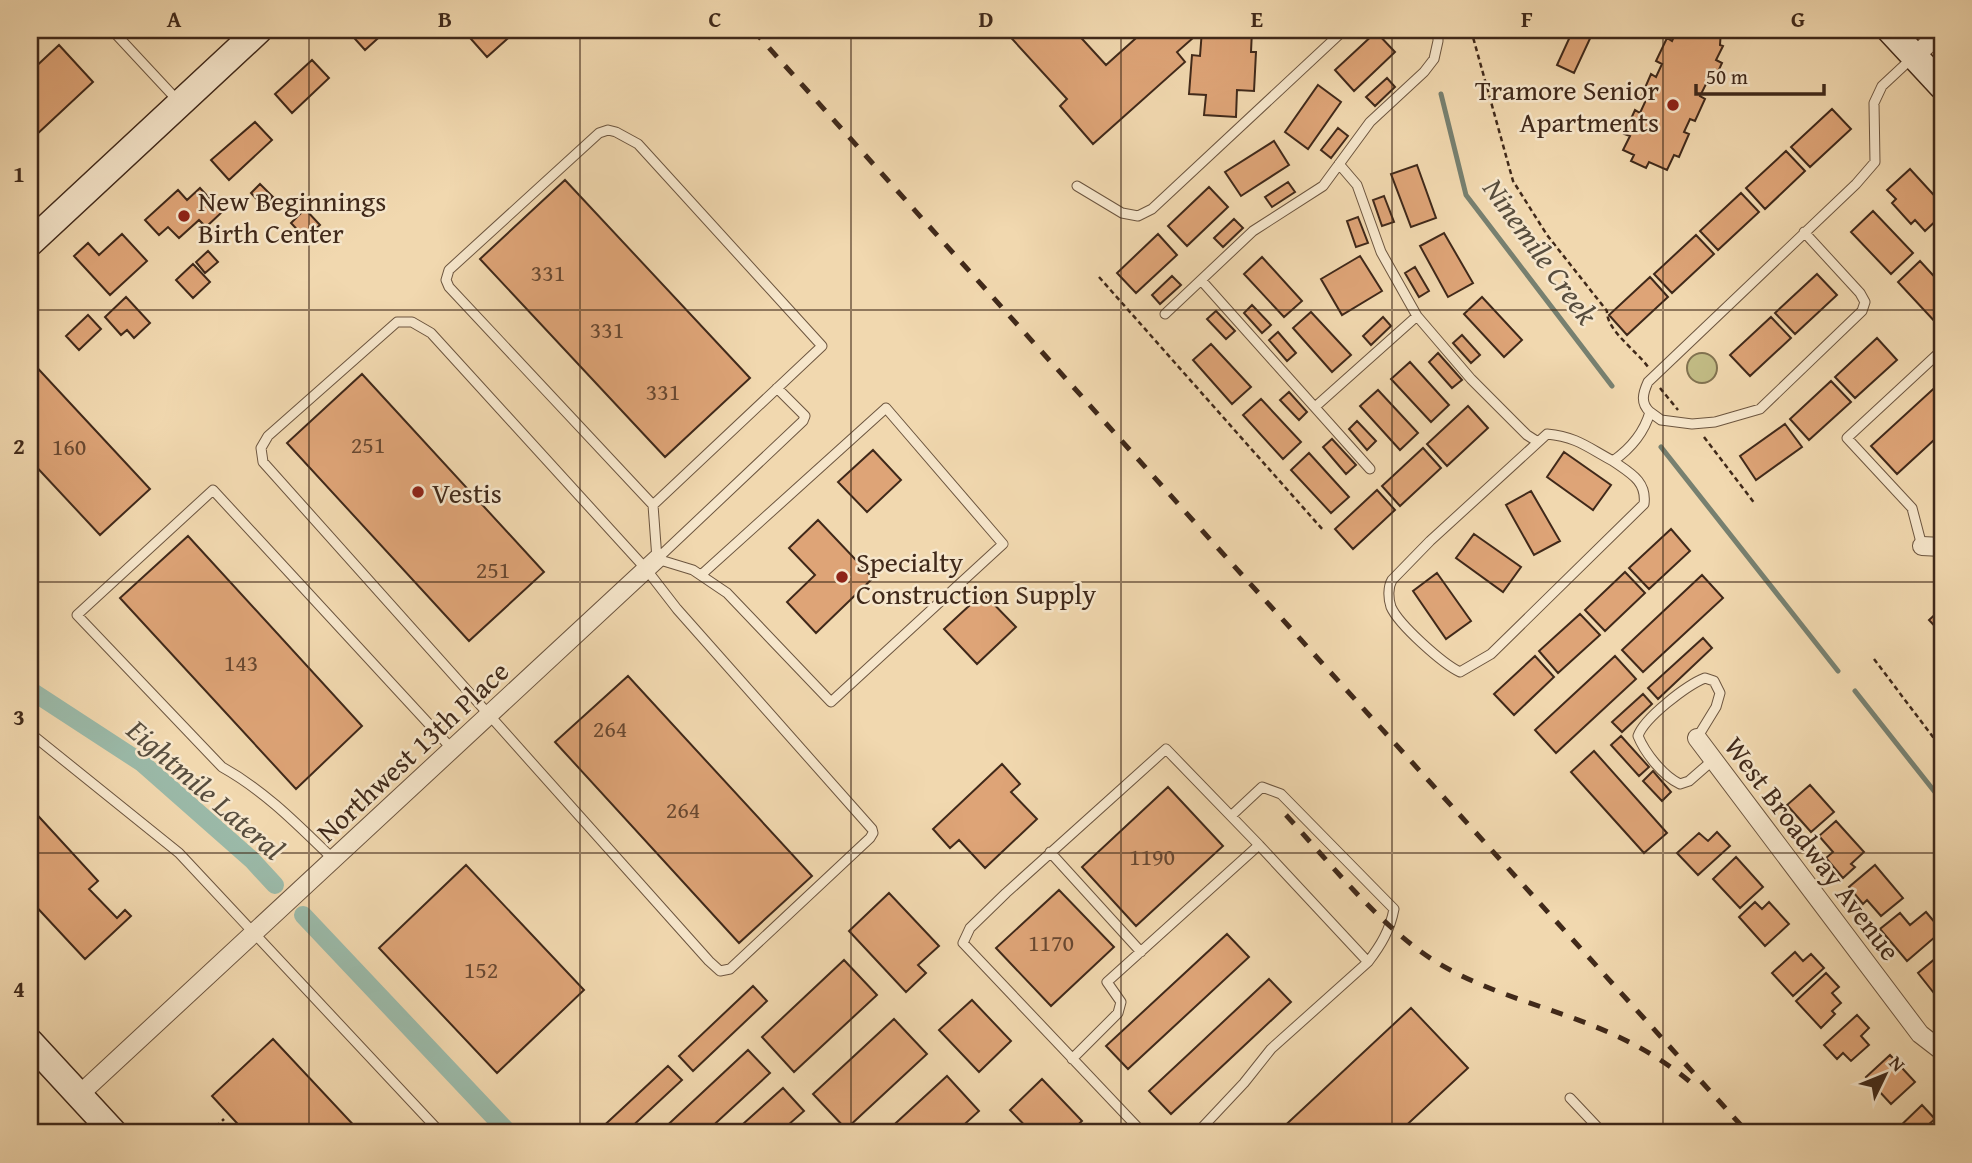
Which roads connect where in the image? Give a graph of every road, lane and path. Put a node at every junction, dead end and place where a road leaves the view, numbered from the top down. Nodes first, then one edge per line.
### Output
1 (112, 30) edge
2 (259, 30) edge
3 (1344, 30) edge
4 (1438, 30) edge
5 (1471, 30) edge
6 (1890, 30) edge
7 (1942, 31) edge
8 (1914, 56) junction
9 (1942, 86) edge
10 (180, 103) junction
11 (1339, 164) junction
12 (1077, 186) dead end
13 (1804, 232) junction
14 (30, 243) edge
15 (1099, 277) dead end
16 (1201, 280) junction
17 (1164, 314) dead end
18 (1417, 316) junction
19 (1942, 350) edge
20 (1653, 378) junction
21 (777, 388) junction
22 (1315, 407) junction
23 (1650, 412) junction
24 (1692, 424) junction
25 (1538, 442) junction
26 (1613, 461) junction
27 (1370, 468) dead end
28 (1755, 504) dead end
29 (653, 505) junction
30 (1323, 530) dead end
31 (1922, 546) joint
32 (1942, 547) edge
33 (651, 564) junction
34 (701, 575) junction
35 (1874, 659) dead end
36 (489, 715) junction
37 (30, 733) edge
38 (1697, 738) joint
39 (452, 749) junction
40 (1942, 749) edge
41 (1713, 760) junction
42 (1231, 816) junction
43 (1259, 845) junction
44 (1050, 852) junction
45 (333, 859) junction
46 (253, 933) junction
47 (1141, 952) junction
48 (1368, 962) junction
49 (30, 1042) edge
50 (1942, 1051) edge
51 (1072, 1059) junction
52 (79, 1095) junction
53 (1570, 1098) dead end
54 (224, 1119) dead end
55 (114, 1133) edge
56 (210, 1133) edge
57 (441, 1133) edge
58 (1143, 1133) edge
59 (1197, 1133) edge
60 (1603, 1133) edge

1 - 10 lane
2 - 10 main road
3 - 12 lane
4 - 11 lane
5 - 20 path
6 - 8 main road
7 - 8 street
8 - 9 main road
8 - 13 lane
10 - 14 main road
11 - 16 lane
11 - 18 lane
13 - 20 lane
13 - 24 lane
15 - 30 path
16 - 17 lane
16 - 22 lane
18 - 22 lane
18 - 25 lane
19 - 31 lane
20 - 23 lane
20 - 24 path
21 - 29 lane
21 - 29 lane
21 - 33 lane
22 - 27 lane
23 - 24 lane
23 - 26 lane
24 - 28 path
25 - 26 lane
25 - 26 lane
29 - 33 lane
31 - 32 street
33 - 34 lane
33 - 36 street, Northwest 13th Place
33 - 36 lane
33 - 36 lane
34 - 34 lane
35 - 40 path
36 - 39 street, Northwest 13th Place
37 - 46 lane
38 - 41 street, West Broadway Avenue
38 - 41 lane
39 - 45 street, Northwest 13th Place
39 - 45 lane
41 - 50 street, West Broadway Avenue
42 - 43 lane
42 - 44 lane
42 - 48 lane
43 - 47 lane
43 - 48 lane
44 - 47 lane
44 - 51 lane
45 - 46 street, Northwest 13th Place
46 - 52 street, Northwest 13th Place
46 - 57 lane
47 - 51 lane
48 - 59 lane
49 - 52 main road
51 - 58 lane
52 - 55 main road
53 - 60 lane
54 - 56 path

